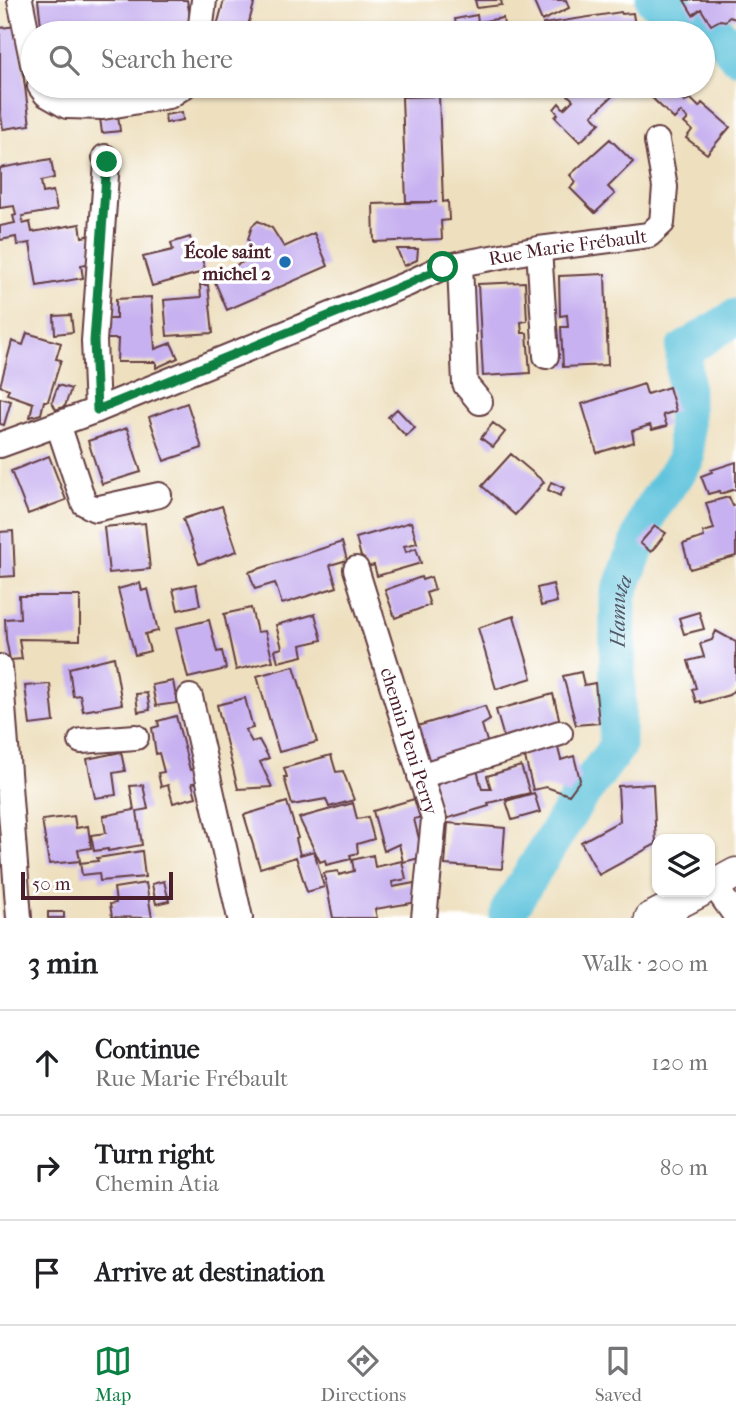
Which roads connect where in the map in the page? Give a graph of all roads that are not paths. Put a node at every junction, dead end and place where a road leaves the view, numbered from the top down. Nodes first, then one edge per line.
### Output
1 (20, 0) edge
2 (204, 0) edge
3 (24, 21) edge
4 (201, 21) edge
5 (53, 98) edge
6 (157, 98) edge
7 (657, 141) dead end
8 (105, 157) dead end
9 (539, 249) junction
10 (460, 264) junction
11 (546, 356) dead end
12 (480, 402) dead end
13 (97, 410) junction
14 (58, 424) junction
15 (0, 445) edge
16 (159, 495) dead end
17 (356, 569) dead end
18 (0, 667) edge
19 (190, 697) dead end
20 (560, 733) dead end
21 (136, 737) dead end
22 (81, 741) dead end
23 (421, 776) junction
24 (715, 884) edge
25 (690, 897) edge
26 (736, 916) edge
27 (19, 918) edge
28 (240, 918) edge
29 (424, 918) edge
30 (650, 918) edge

1 - 3 street
2 - 4 street
5 - 6 street
7 - 9 street, Rue Marie Frébault
8 - 13 street
9 - 10 street, Rue Marie Frébault
9 - 11 street
10 - 12 street
10 - 13 street, Rue Marie Frébault
13 - 14 street, Rue Marie Frébault
14 - 15 street, Rue Marie Frébault
14 - 16 street
17 - 23 street, chemin Peni Perry
18 - 27 street
19 - 28 street
20 - 23 street, chemin Peni Perry
21 - 22 street
23 - 29 street, chemin Peni Perry
24 - 26 street
25 - 30 main road

